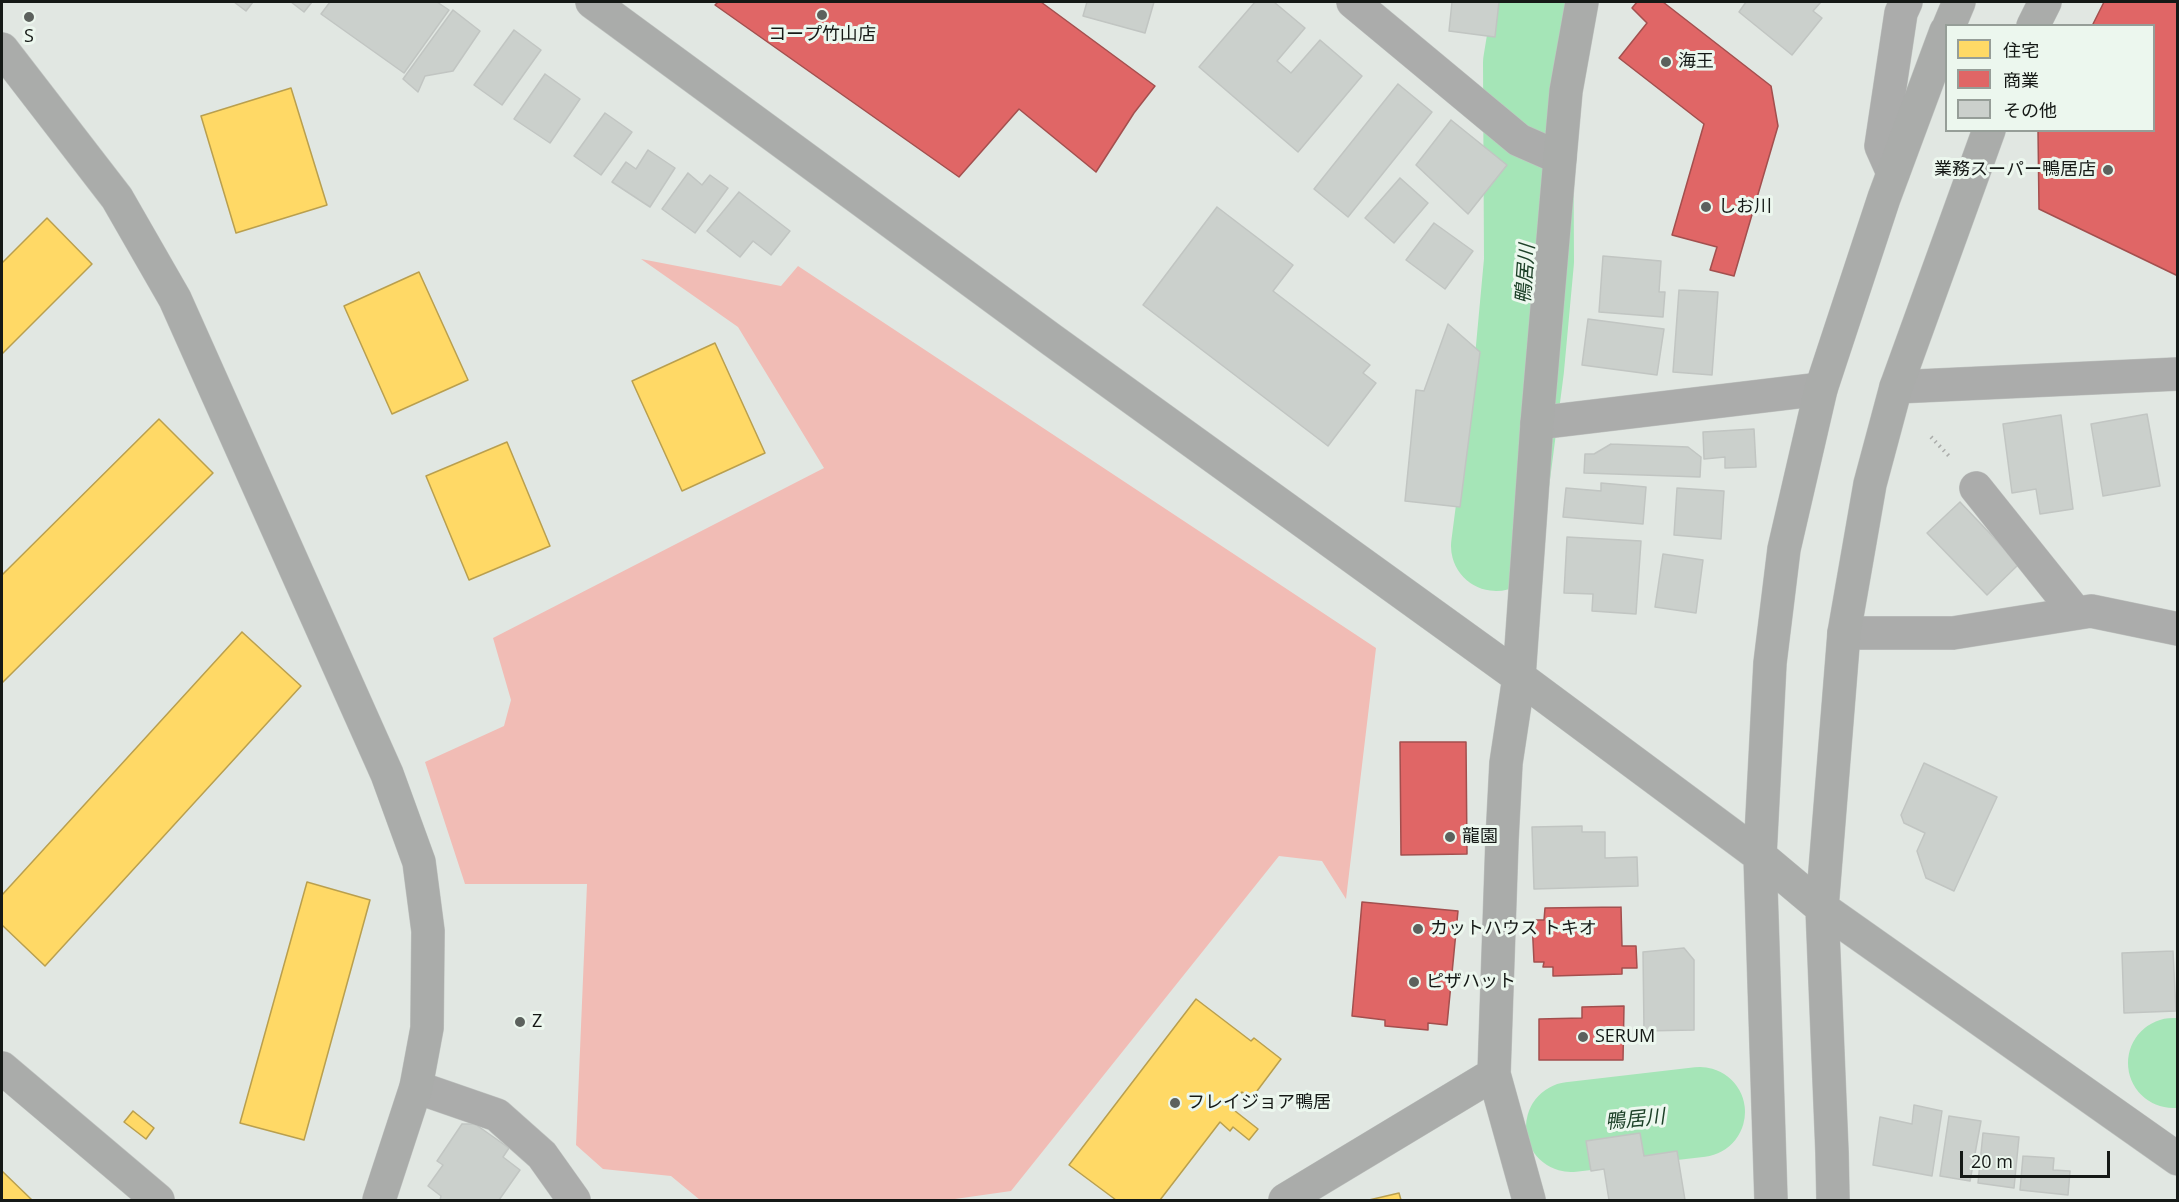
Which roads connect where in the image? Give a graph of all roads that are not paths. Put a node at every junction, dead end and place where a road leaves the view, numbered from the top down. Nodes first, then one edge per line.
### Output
1 (592, 2) edge
2 (1353, 2) edge
3 (1582, 2) edge
4 (1959, 2) edge
5 (2045, 2) edge
6 (1899, 5) edge
7 (1949, 24) edge
8 (2034, 24) edge
9 (1945, 36) edge
10 (2, 49) edge
11 (1988, 132) edge
12 (1560, 158) junction
13 (1893, 173) junction
14 (2178, 374) edge
15 (1896, 387) junction
16 (1821, 389) junction
17 (1536, 423) junction
18 (1976, 488) dead end
19 (2076, 613) junction
20 (2178, 629) edge
21 (1844, 633) junction
22 (1519, 677) junction
23 (1760, 856) junction
24 (1822, 908) junction
25 (2, 1068) edge
26 (1494, 1074) junction
27 (416, 1087) junction
28 (2178, 1159) edge
29 (158, 1200) edge
30 (379, 1200) edge
31 (574, 1200) edge
32 (1285, 1200) edge
33 (1528, 1200) edge
34 (1771, 1200) edge
35 (1833, 1200) edge

1 - 22 street
2 - 12 street
3 - 12 street
4 - 7 street
5 - 8 street
6 - 13 street
9 - 13 street
10 - 27 street
11 - 15 street
12 - 17 street
13 - 16 street
14 - 15 street
15 - 21 street
16 - 17 street
16 - 23 street
17 - 22 street
18 - 19 street
19 - 20 street
19 - 21 street
21 - 24 street
22 - 23 street
22 - 26 street
23 - 24 street
23 - 34 street
24 - 28 street
24 - 35 street
25 - 29 street
26 - 32 street
26 - 33 street
27 - 30 street
27 - 31 street

